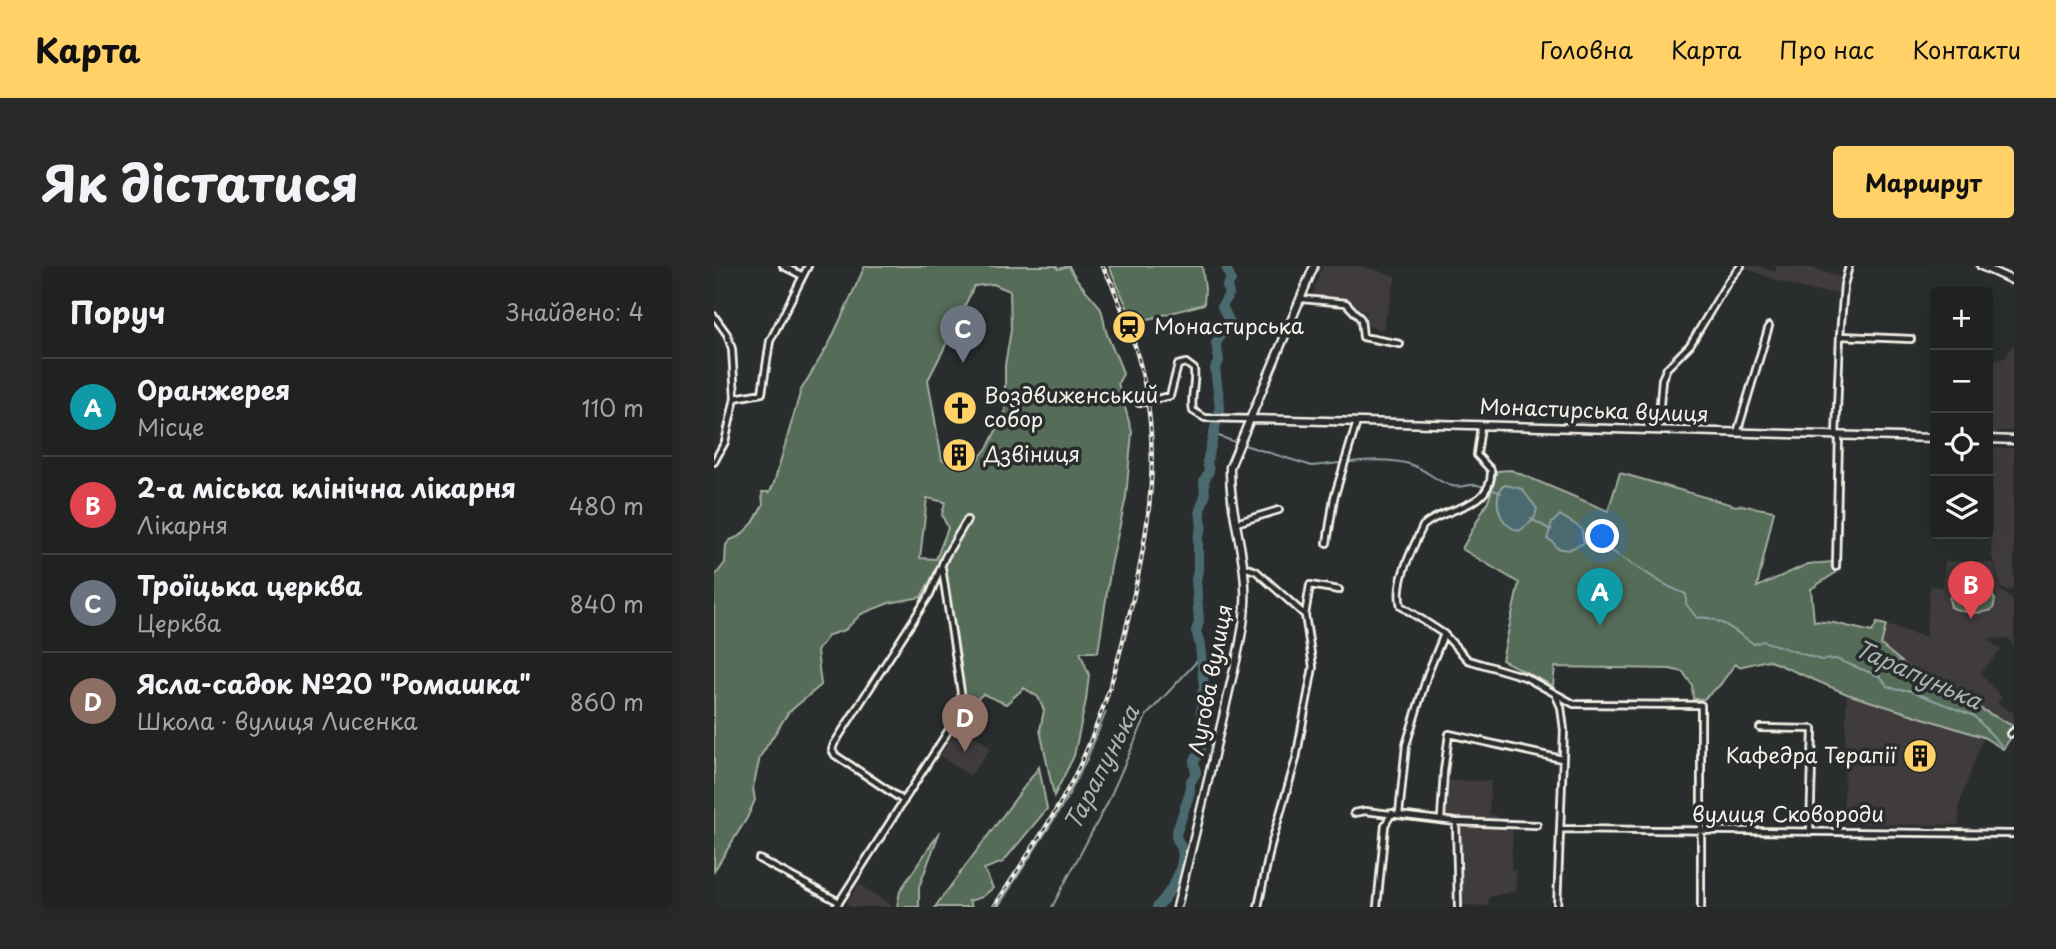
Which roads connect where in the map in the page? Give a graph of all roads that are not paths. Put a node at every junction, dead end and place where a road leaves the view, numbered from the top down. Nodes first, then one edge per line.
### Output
1 (783, 266) edge
2 (807, 266) edge
3 (1314, 266) edge
4 (1741, 266) edge
5 (1849, 266) edge
6 (1981, 266) edge
7 (803, 276) junction
8 (2014, 281) edge
9 (1302, 299) junction
10 (716, 318) edge
11 (1769, 326) dead end
12 (714, 329) edge
13 (1840, 336) junction
14 (1911, 339) dead end
15 (1399, 344) dead end
16 (735, 398) junction
17 (1139, 403) dead end
18 (1252, 419) junction
19 (1357, 422) junction
20 (1481, 425) junction
21 (1658, 430) junction
22 (1737, 433) junction
23 (1837, 435) junction
24 (1930, 438) edge
25 (1993, 439) edge
26 (2014, 440) edge
27 (714, 462) edge
28 (1279, 510) dead end
29 (967, 520) dead end
30 (1236, 523) junction
31 (1327, 543) dead end
32 (1244, 567) junction
33 (1836, 567) dead end
34 (942, 568) junction
35 (1339, 590) dead end
36 (1305, 615) junction
37 (1444, 634) junction
38 (1556, 695) junction
39 (1760, 728) dead end
40 (1562, 760) junction
41 (904, 801) junction
42 (1354, 813) dead end
43 (1392, 813) junction
44 (1399, 814) junction
45 (1441, 820) junction
46 (1457, 822) junction
47 (1537, 825) dead end
48 (1562, 829) junction
49 (1701, 830) junction
50 (1810, 831) junction
51 (2014, 834) edge
52 (760, 859) dead end
53 (837, 905) edge
54 (1177, 907) edge
55 (1258, 907) edge
56 (1377, 907) edge
57 (1458, 907) edge
58 (1557, 907) edge
59 (1701, 907) edge

1 - 7 street
2 - 7 street
3 - 9 street, Лугова вулиця
4 - 21 street
5 - 13 street
6 - 8 street
7 - 16 street
9 - 15 street
9 - 18 street, Лугова вулиця
10 - 12 street
10 - 16 street
11 - 22 street
13 - 14 street
13 - 23 street
16 - 27 street
17 - 18 street
18 - 19 street, Монастирська вулиця
18 - 30 street, Лугова вулиця
19 - 20 street, Монастирська вулиця
19 - 31 street
20 - 21 street, Монастирська вулиця
20 - 37 street
21 - 22 street, Монастирська вулиця
22 - 23 street, Монастирська вулиця
23 - 24 street, Монастирська вулиця
23 - 33 street
25 - 26 street
28 - 30 street
29 - 34 street
30 - 32 street, Лугова вулиця
32 - 36 street
32 - 54 street, Лугова вулиця
34 - 41 street
34 - 41 street
35 - 36 street
36 - 55 street
37 - 38 street
37 - 44 street
38 - 40 street
38 - 49 street
39 - 50 street
40 - 45 street
40 - 48 street
41 - 53 street
42 - 43 street
43 - 44 street
43 - 56 street
44 - 45 street
45 - 46 street
46 - 47 street
46 - 57 street
48 - 49 street, вулиця Сковороди
48 - 58 street
49 - 50 street, вулиця Сковороди
49 - 59 street
50 - 51 street, вулиця Сковороди
52 - 53 street

